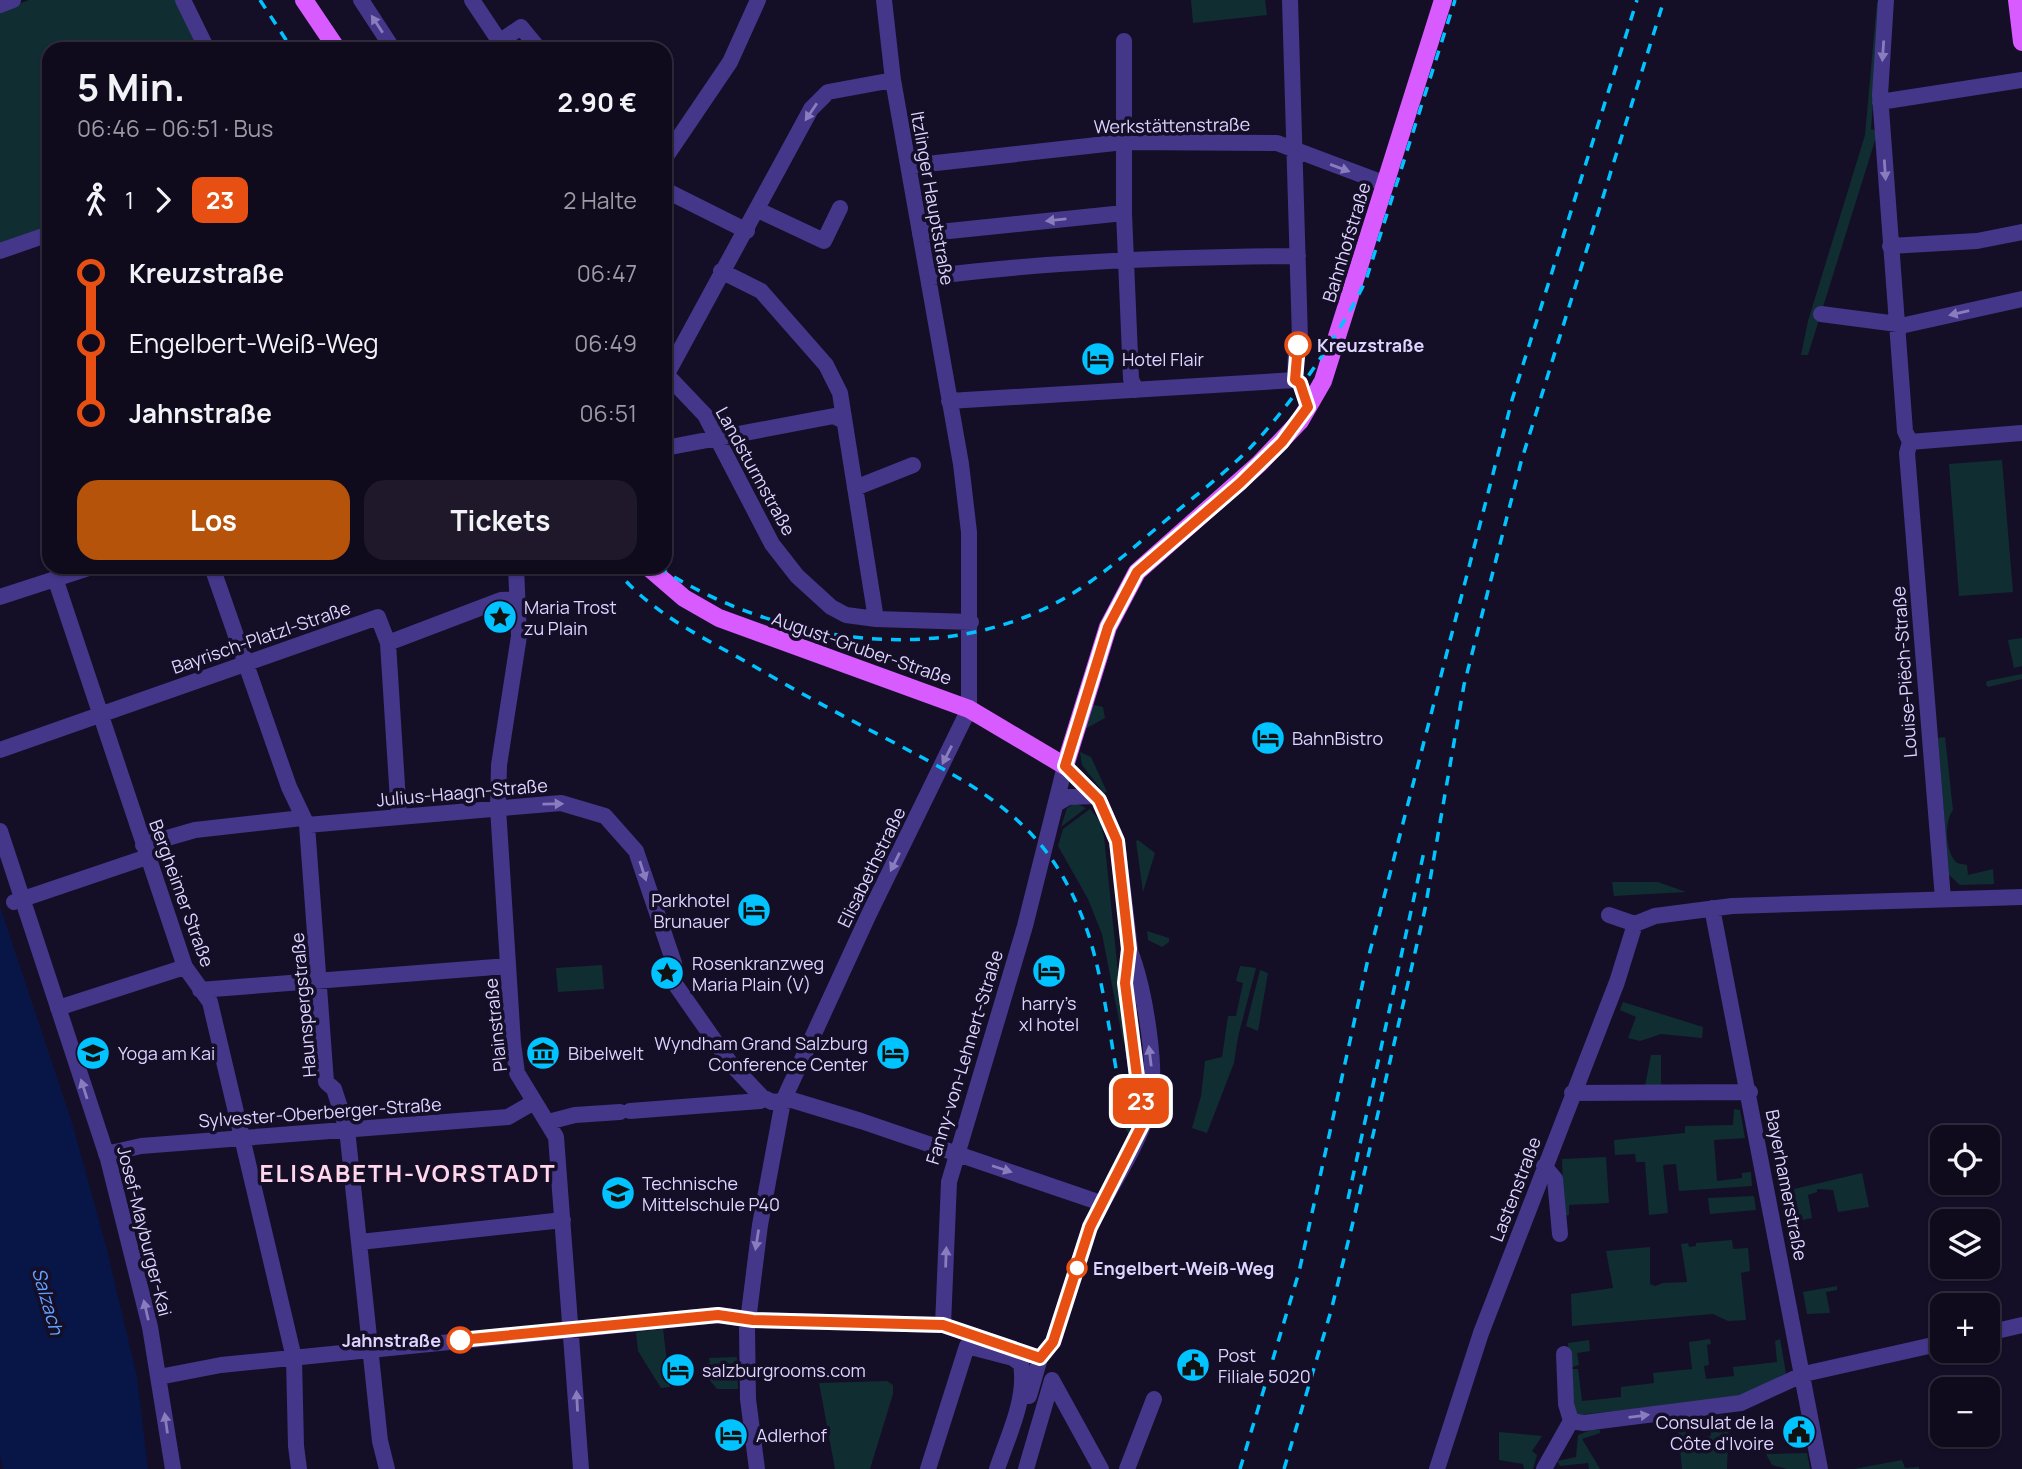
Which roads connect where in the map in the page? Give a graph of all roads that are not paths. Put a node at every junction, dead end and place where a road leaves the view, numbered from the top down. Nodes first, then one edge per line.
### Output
1 (13, 0) edge
2 (183, 0) edge
3 (304, 0) edge
4 (361, 0) edge
5 (472, 0) edge
6 (758, 0) edge
7 (884, 0) edge
8 (1290, 0) edge
9 (1443, 0) edge
10 (1886, 0) edge
11 (2017, 0) edge
12 (0, 5) edge
13 (1124, 41) dead end
14 (204, 42) edge
15 (332, 42) edge
16 (388, 42) edge
17 (493, 42) edge
18 (499, 42) edge
19 (533, 42) edge
20 (2022, 42) edge
21 (2022, 79) edge
22 (893, 80) junction
23 (1880, 102) junction
24 (1124, 142) junction
25 (672, 148) edge
26 (1295, 152) junction
27 (909, 166) junction
28 (1386, 184) junction
29 (672, 194) edge
30 (840, 208) dead end
31 (758, 210) junction
32 (1124, 214) junction
33 (747, 232) junction
34 (2022, 232) edge
35 (920, 234) junction
36 (42, 236) edge
37 (1890, 247) junction
38 (0, 251) edge
39 (1298, 256) junction
40 (1127, 258) junction
41 (721, 271) junction
42 (928, 276) junction
43 (2022, 299) edge
44 (1821, 314) dead end
45 (1896, 325) junction
46 (672, 362) edge
47 (672, 379) edge
48 (1298, 382) junction
49 (1324, 382) junction
50 (1136, 390) junction
51 (949, 401) junction
52 (1308, 407) junction
53 (844, 421) junction
54 (2022, 433) edge
55 (717, 438) junction
56 (1910, 442) junction
57 (672, 447) edge
58 (913, 465) dead end
59 (855, 488) junction
60 (68, 574) edge
61 (214, 574) edge
62 (516, 574) edge
63 (656, 574) edge
64 (55, 578) junction
65 (0, 597) edge
66 (518, 599) junction
67 (876, 619) junction
68 (971, 622) junction
69 (1108, 627) joint
70 (388, 643) junction
71 (245, 662) junction
72 (970, 709) junction
73 (99, 715) junction
74 (0, 750) edge
75 (1065, 766) junction
76 (1096, 796) junction
77 (1056, 804) junction
78 (498, 808) junction
79 (399, 817) junction
80 (304, 821) junction
81 (0, 831) edge
82 (145, 851) junction
83 (2022, 897) edge
84 (1943, 900) junction
85 (18, 901) junction
86 (1712, 908) junction
87 (1609, 915) dead end
88 (1635, 924) junction
89 (509, 966) junction
90 (185, 967) junction
91 (318, 980) junction
92 (200, 990) junction
93 (58, 1008) junction
94 (1749, 1092) junction
95 (1572, 1093) junction
96 (760, 1101) dead end
97 (783, 1101) junction
98 (534, 1102) junction
99 (548, 1122) junction
100 (347, 1129) junction
101 (240, 1137) junction
102 (956, 1153) junction
103 (106, 1154) junction
104 (1544, 1166) junction
105 (1101, 1203) junction
106 (563, 1220) junction
107 (1560, 1234) dead end
108 (360, 1242) junction
109 (748, 1318) junction
110 (943, 1325) junction
111 (2022, 1325) edge
112 (573, 1329) junction
113 (2000, 1330) edge
114 (1930, 1346) edge
115 (372, 1351) junction
116 (1564, 1353) dead end
117 (294, 1358) junction
118 (1040, 1358) junction
119 (1804, 1374) junction
120 (159, 1377) junction
121 (1154, 1399) dead end
122 (1571, 1421) junction
123 (173, 1469) edge
124 (299, 1469) edge
125 (387, 1469) edge
126 (581, 1469) edge
127 (757, 1469) edge
128 (928, 1469) edge
129 (997, 1469) edge
130 (1006, 1469) edge
131 (1026, 1469) edge
132 (1101, 1469) edge
133 (1127, 1469) edge
134 (1437, 1469) edge
135 (1544, 1469) edge
136 (1820, 1469) edge

1 - 12 street
2 - 14 street
3 - 15 main road
16 -> 4 street
5 - 17 street
6 - 25 street
7 - 22 street, Itzlinger Hauptstraße
8 - 26 street
9 - 28 main road, Bahnhofstraße
10 -> 23 street, Louise-Piëch-Straße
11 - 20 main road
13 - 24 street
18 - 19 street
21 - 23 street
22 - 27 street, Itzlinger Hauptstraße
22 -> 31 street
23 -> 37 street, Louise-Piëch-Straße
24 - 26 street, Werkstättenstraße
24 - 27 street, Werkstättenstraße
24 - 32 street
26 -> 28 street, Werkstättenstraße
26 - 39 street
27 - 35 street, Itzlinger Hauptstraße
28 - 49 main road, Bahnhofstraße
29 - 33 street
30 - 31 street
31 - 33 street
32 -> 35 street
32 - 40 street
33 - 41 street
34 - 37 street
35 - 42 street, Itzlinger Hauptstraße
36 - 38 street
37 - 45 street, Louise-Piëch-Straße
39 - 40 street
39 - 48 street
40 - 42 street
40 - 50 street
41 - 46 street
41 - 53 street
42 - 51 street, Itzlinger Hauptstraße
43 -> 45 street
44 - 45 street
45 - 56 street, Louise-Piëch-Straße
47 - 55 street, Landsturmstraße
48 - 49 street
48 - 50 street
48 - 52 street
49 - 52 main road, Bahnhofstraße
50 - 51 street
51 - 68 street, Elisabethstraße
52 - 69 main road, Bahnhofstraße
53 - 55 street
53 - 59 street
54 - 56 street
55 - 57 street
55 - 67 street, Landsturmstraße
56 - 84 street, Louise-Piëch-Straße
58 - 59 street
59 - 67 street
60 - 64 street
61 - 71 street, Haunspergstraße
62 - 66 street, Plainstraße
63 - 72 main road, August-Gruber-Straße
64 - 65 street
64 - 73 street, Bergheimer Straße
66 - 70 street
66 - 78 street, Plainstraße
67 - 68 street, Landsturmstraße
68 - 72 street, Elisabethstraße
69 - 75 main road, Fanny-von-Lehnert-Straße
70 - 71 street, Bayrisch-Platzl-Straße
70 - 79 street
71 - 73 street, Bayrisch-Platzl-Straße
71 - 80 street, Haunspergstraße
72 - 75 main road, August-Gruber-Straße
72 -> 97 street, Elisabethstraße
73 - 74 street, Bayrisch-Platzl-Straße
73 - 82 street, Bergheimer Straße
75 - 76 street
75 - 77 street, Fanny-von-Lehnert-Straße
76 - 77 street
76 - 105 street
77 - 102 street, Fanny-von-Lehnert-Straße
78 - 79 street, Julius-Haagn-Straße
78 - 89 street, Plainstraße
78 -> 97 street, Julius-Haagn-Straße
79 - 80 street, Julius-Haagn-Straße
80 - 82 street, Julius-Haagn-Straße
80 - 91 street, Haunspergstraße
81 - 85 street, Josef-Mayburger-Kai
82 - 85 street, Julius-Haagn-Straße
82 - 90 street, Bergheimer Straße
83 - 84 street
84 - 86 street
85 - 93 street, Josef-Mayburger-Kai
86 - 88 street
86 - 94 street, Bayerhamerstraße
87 - 88 street
88 - 95 street, Lastenstraße
89 - 91 street
89 - 98 street, Plainstraße
90 - 92 street, Bergheimer Straße
90 - 93 street
91 - 92 street
91 - 100 street, Haunspergstraße
92 - 101 street, Bergheimer Straße
103 -> 93 street, Josef-Mayburger-Kai
94 - 95 street
94 - 119 street, Bayerhamerstraße
95 - 104 street, Lastenstraße
96 - 99 street
97 - 102 street, Julius-Haagn-Straße
97 -> 109 street, Elisabethstraße
98 - 99 street, Plainstraße
98 - 100 street, Sylvester-Oberberger-Straße
99 - 106 street, Plainstraße
100 - 101 street, Sylvester-Oberberger-Straße
100 - 108 street, Haunspergstraße
101 - 103 street, Sylvester-Oberberger-Straße
101 - 117 street, Bergheimer Straße
102 -> 105 street, Julius-Haagn-Straße
110 -> 102 street, Fanny-von-Lehnert-Straße
120 -> 103 street, Josef-Mayburger-Kai
104 - 107 street
104 - 134 street, Lastenstraße
105 - 118 street
106 - 108 street
106 - 112 street, Plainstraße
108 - 115 street, Haunspergstraße
109 - 110 street
109 - 112 street
109 - 127 street, Elisabethstraße
110 - 118 street
111 - 113 street
112 - 115 street
126 -> 112 street, Plainstraße
114 - 119 street
115 - 117 street
115 - 125 street, Haunspergstraße
116 - 122 street
117 - 120 street
117 - 124 street, Bergheimer Straße
118 - 130 street
122 -> 119 street
119 - 136 street, Bayerhamerstraße
123 -> 120 street, Josef-Mayburger-Kai
121 - 133 street
122 - 135 street
128 - 129 street
131 - 132 street

